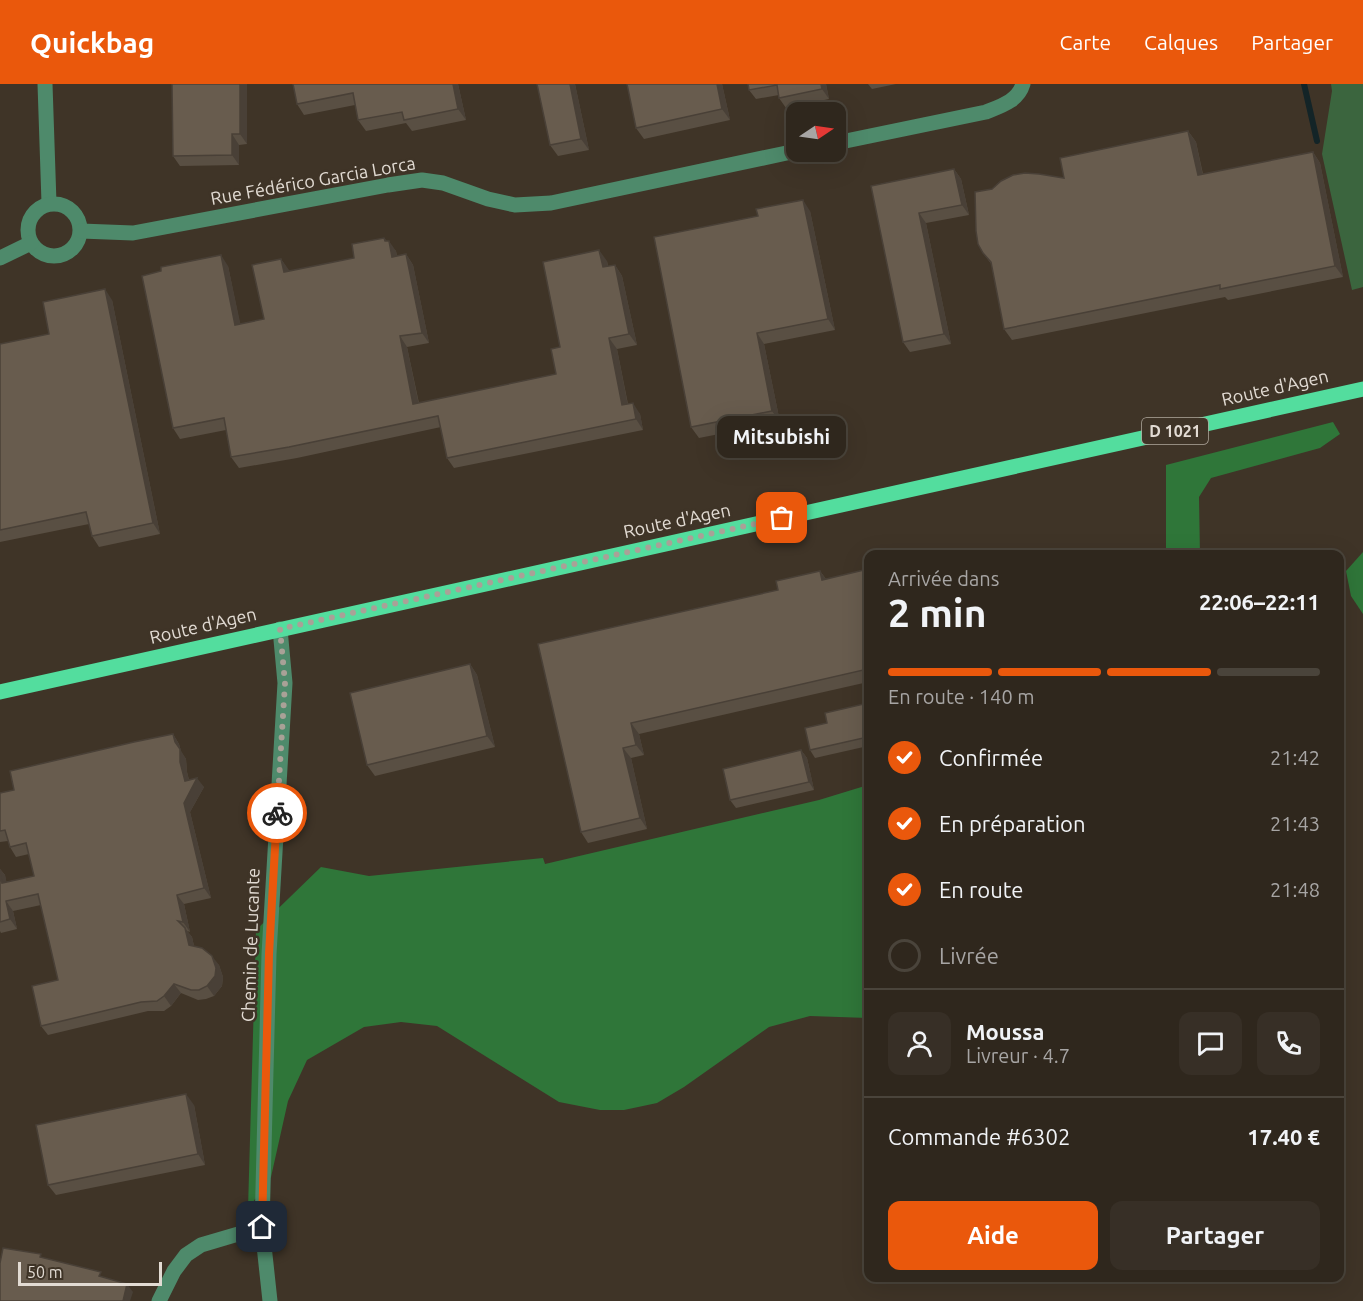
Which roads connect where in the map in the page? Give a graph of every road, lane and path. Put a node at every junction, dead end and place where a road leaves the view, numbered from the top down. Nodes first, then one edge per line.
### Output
1 (45, 84) edge
2 (1023, 84) edge
3 (846, 141) edge
4 (786, 153) edge
5 (49, 203) junction
6 (81, 231) junction
7 (31, 243) junction
8 (0, 258) edge
9 (1363, 389) edge
10 (280, 629) junction
11 (0, 692) edge
12 (262, 1227) junction
13 (159, 1301) edge
14 (270, 1301) edge

1 - 5 street
2 - 3 street
4 - 6 street, Rue Fédérico Garcia Lorca
5 - 6 street
5 - 7 street
6 - 7 street
7 - 8 street
9 - 10 main road, Route d'Agen / D 1021
10 - 11 main road, Route d'Agen / D 1021
10 - 12 street, Chemin de Lucante
12 - 13 street
12 - 14 street, Chemin de Lucante

